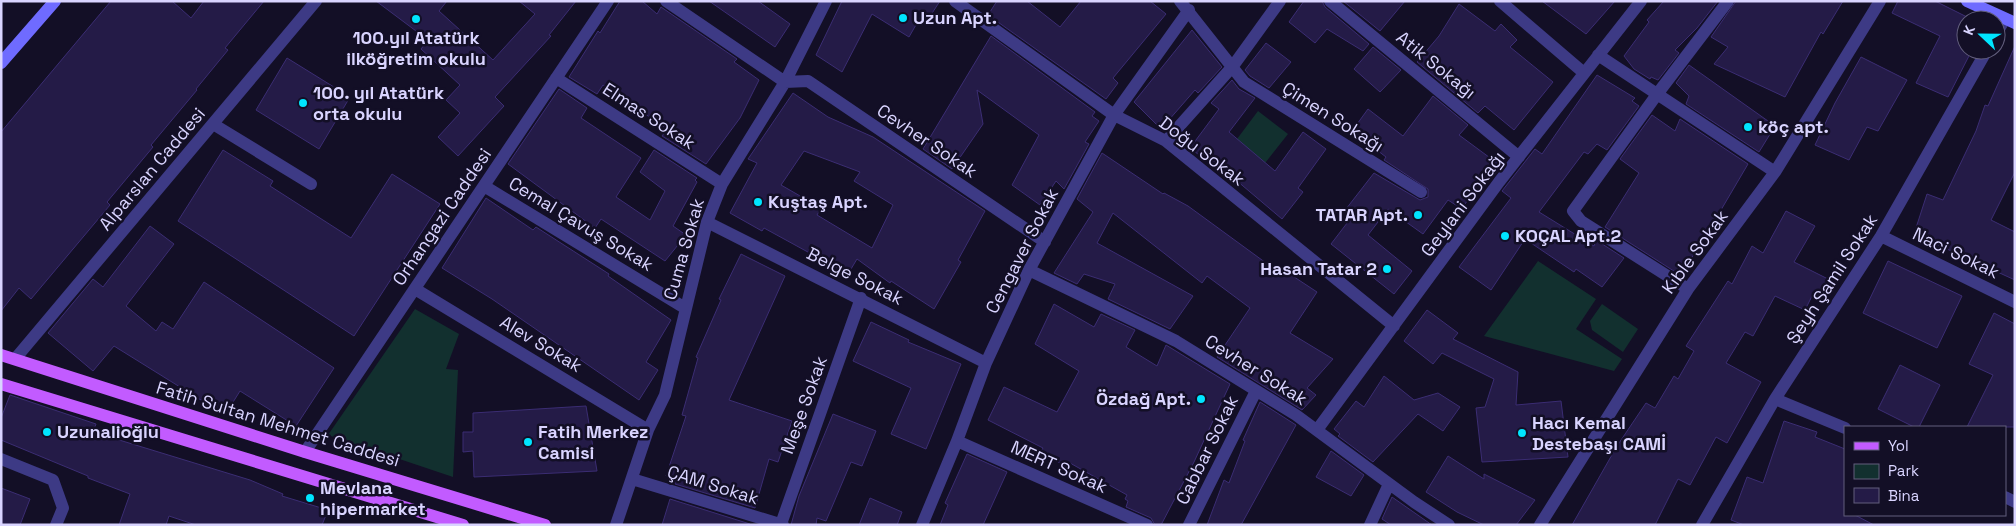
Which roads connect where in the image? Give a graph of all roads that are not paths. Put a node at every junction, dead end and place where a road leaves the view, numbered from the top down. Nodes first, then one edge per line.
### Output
1 (55, 1) edge
2 (316, 1) edge
3 (608, 1) edge
4 (666, 1) edge
5 (826, 1) edge
6 (955, 1) edge
7 (1280, 1) edge
8 (1330, 1) edge
9 (1500, 1) edge
10 (1641, 1) edge
11 (1728, 1) edge
12 (1880, 1) edge
13 (1967, 1) edge
14 (1184, 6) edge
15 (2010, 21) edge
16 (1598, 56) junction
17 (1981, 60) edge
18 (1, 63) edge
19 (1233, 66) junction
20 (1584, 74) junction
21 (556, 78) junction
22 (785, 82) junction
23 (1658, 93) junction
24 (1114, 115) junction
25 (213, 124) junction
26 (1166, 141) junction
27 (1519, 157) junction
28 (1775, 172) junction
29 (311, 184) dead end
30 (722, 184) junction
31 (484, 186) junction
32 (1422, 192) dead end
33 (706, 222) junction
34 (1881, 236) junction
35 (1045, 242) junction
36 (1029, 270) junction
37 (415, 289) junction
38 (1688, 289) junction
39 (861, 298) junction
40 (2015, 302) edge
41 (685, 308) junction
42 (1394, 326) junction
43 (1, 355) edge
44 (15, 360) junction
45 (986, 362) junction
46 (1, 384) edge
47 (1256, 391) junction
48 (1775, 399) junction
49 (1844, 428) edge
50 (648, 430) junction
51 (1317, 430) junction
52 (957, 441) junction
53 (305, 452) junction
54 (1, 459) edge
55 (632, 479) junction
56 (1389, 484) junction
57 (782, 524) edge
58 (56, 525) edge
59 (463, 525) edge
60 (545, 525) edge
61 (616, 525) edge
62 (922, 525) edge
63 (1147, 525) edge
64 (1189, 525) edge
65 (1370, 525) edge
66 (1449, 525) edge
67 (1540, 525) edge
68 (1702, 525) edge

1 - 18 street
2 - 25 street, Alparslan Caddesi
3 - 21 street, Orhangazi Caddesi
4 - 22 street
5 - 22 street, Cuma Sokak
6 - 24 street, Doğu Sokak
7 - 19 street
8 - 27 street, Atik Sokağı
9 - 20 street
10 - 16 street, Geylani Sokağı
11 - 23 street
12 - 28 street, Kıble Sokak
13 - 15 street
14 - 19 street, Çimen Sokağı
14 - 24 street, Cengaver Sokak
16 - 20 street, Geylani Sokağı
16 - 23 street
17 - 34 street, Şeyh Şamil Sokak
19 - 26 street
19 - 32 street, Çimen Sokağı
20 - 27 street, Geylani Sokağı
21 - 30 street, Elmas Sokak
21 - 31 street, Orhangazi Caddesi
22 - 30 street, Cuma Sokak
22 - 35 street, Cevher Sokak
23 - 28 street
23 - 38 street
24 - 26 street, Doğu Sokak
24 - 35 street, Cengaver Sokak
25 - 29 street
25 - 44 street, Alparslan Caddesi
26 - 42 street, Doğu Sokak
27 - 42 street, Geylani Sokağı
28 - 38 street, Kıble Sokak
30 - 33 street, Cuma Sokak
31 - 37 street, Orhangazi Caddesi
31 - 41 street, Cemal Çavuş Sokak
33 - 39 street, Belge Sokak
33 - 41 street, Cuma Sokak
34 - 40 street, Naci Sokak
34 - 48 street, Şeyh Şamil Sokak
35 - 36 street, Cengaver Sokak
36 - 45 street, Cengaver Sokak
36 - 47 street, Cevher Sokak
37 - 50 street, Alev Sokak
37 - 53 street, Orhangazi Caddesi
38 - 67 street, Kıble Sokak
39 - 45 street, Belge Sokak
39 - 57 street, Meşe Sokak
41 - 50 street, Cuma Sokak
42 - 51 street, Geylani Sokağı
43 - 44 main road, Fatih Sultan Mehmet Caddesi
44 - 53 main road, Fatih Sultan Mehmet Caddesi
45 - 52 street, Cengaver Sokak
46 - 59 main road
47 - 51 street, Cevher Sokak
47 - 64 street, Cabbar Sokak
48 - 49 street
48 - 68 street, Şeyh Şamil Sokak
50 - 55 street, Cuma Sokak
51 - 56 street, Cevher Sokak
52 - 62 street, Cengaver Sokak
52 - 63 street, MERT Sokak
53 - 60 main road, Fatih Sultan Mehmet Caddesi
54 - 58 street
55 - 57 street, ÇAM Sokak
55 - 61 street, Cuma Sokak
56 - 65 street
56 - 66 street, Cevher Sokak

